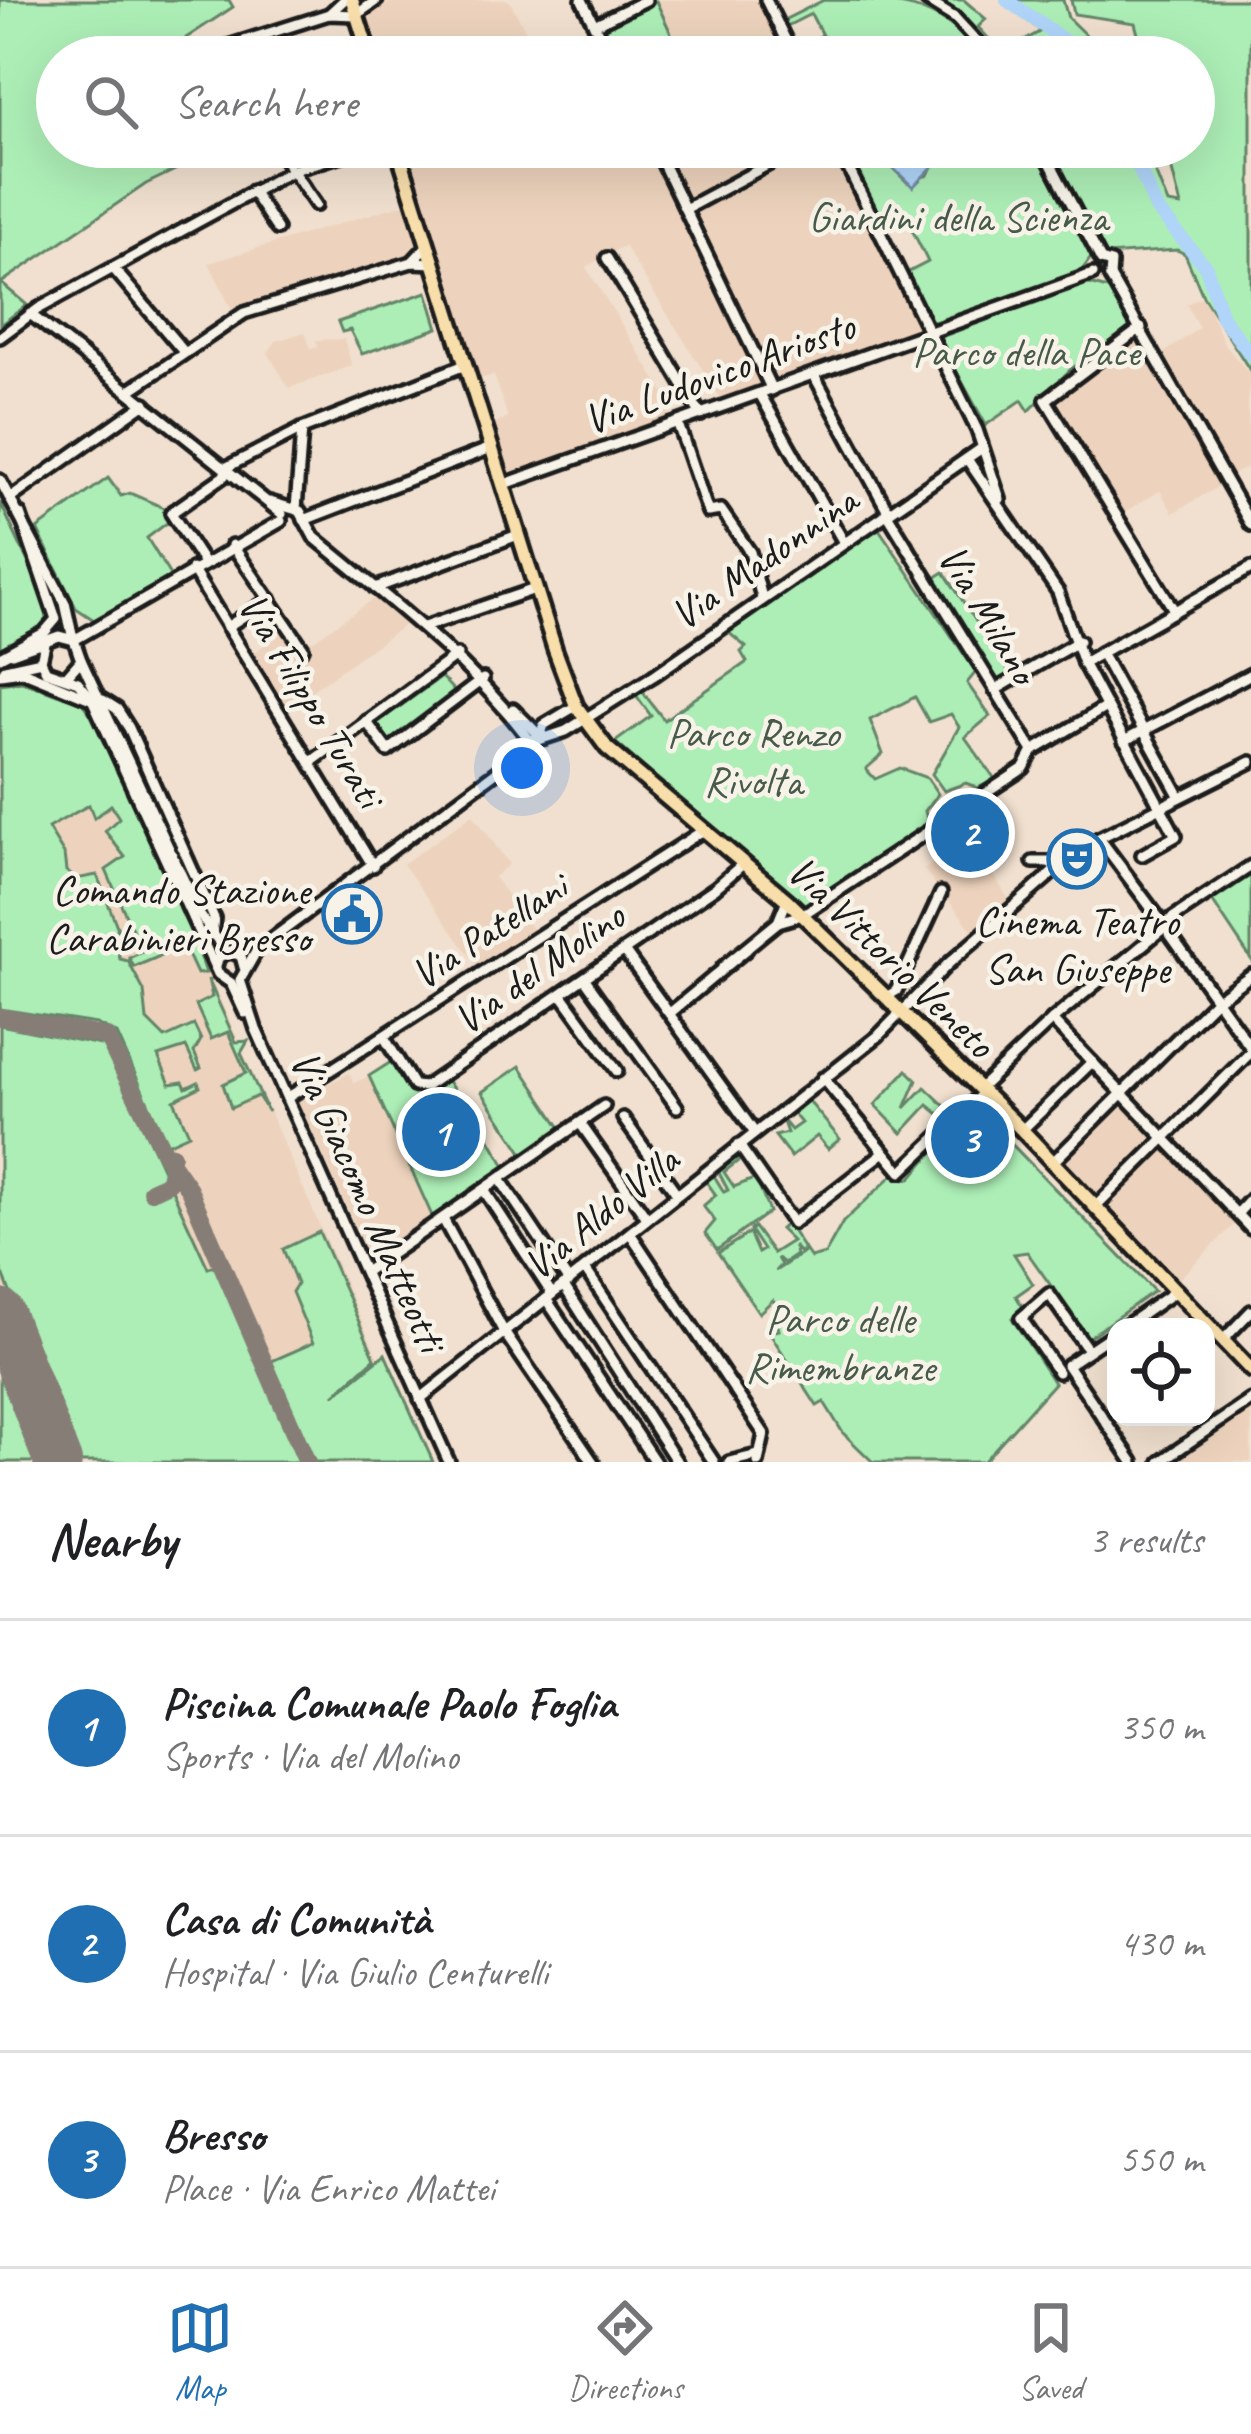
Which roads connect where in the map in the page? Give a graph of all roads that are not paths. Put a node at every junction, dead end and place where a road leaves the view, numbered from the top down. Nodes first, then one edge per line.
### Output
1 (348, 0) edge
2 (377, 0) edge
3 (582, 0) edge
4 (646, 0) edge
5 (766, 0) edge
6 (926, 0) edge
7 (329, 14) junction
8 (356, 15) junction
9 (594, 25) junction
10 (260, 36) edge
11 (363, 36) edge
12 (600, 36) edge
13 (783, 36) edge
14 (972, 36) edge
15 (289, 168) edge
16 (301, 168) edge
17 (404, 168) edge
18 (665, 168) edge
19 (761, 168) edge
20 (848, 168) edge
21 (1053, 168) edge
22 (291, 171) junction
23 (253, 191) junction
24 (316, 205) dead end
25 (685, 208) junction
26 (277, 229) dead end
27 (428, 245) junction
28 (607, 258) dead end
29 (1101, 260) junction
30 (412, 262) junction
31 (434, 263) junction
32 (113, 268) junction
33 (1093, 274) junction
34 (1110, 277) junction
35 (30, 314) junction
36 (1141, 328) junction
37 (929, 333) junction
38 (0, 337) edge
39 (184, 352) junction
40 (465, 365) junction
41 (814, 375) junction
42 (772, 390) junction
43 (129, 391) junction
44 (760, 394) junction
45 (145, 403) junction
46 (701, 415) junction
47 (678, 424) junction
48 (302, 429) junction
49 (491, 448) junction
50 (982, 448) junction
51 (967, 460) junction
52 (227, 467) junction
53 (502, 485) junction
54 (4, 489) edge
55 (1003, 510) junction
56 (887, 511) junction
57 (287, 513) junction
58 (20, 514) junction
59 (304, 521) junction
60 (1251, 525) edge
61 (518, 535) junction
62 (843, 542) junction
63 (232, 545) junction
64 (203, 562) junction
65 (1251, 568) edge
66 (192, 569) junction
67 (54, 581) junction
68 (375, 588) junction
69 (536, 589) junction
70 (762, 598) junction
71 (270, 599) junction
72 (65, 603) junction
73 (1174, 610) junction
74 (103, 623) junction
75 (227, 627) junction
76 (424, 627) junction
77 (59, 636) junction
78 (74, 639) junction
79 (1079, 641) junction
80 (45, 644) junction
81 (303, 648) dead end
82 (1101, 652) junction
83 (457, 655) junction
84 (0, 657) edge
85 (81, 659) junction
86 (40, 661) junction
87 (1083, 663) junction
88 (0, 672) edge
89 (1251, 674) edge
90 (67, 676) junction
91 (483, 680) junction
92 (995, 690) junction
93 (98, 700) junction
94 (1106, 707) junction
95 (579, 713) junction
96 (365, 721) junction
97 (1144, 730) junction
98 (539, 740) junction
99 (1124, 741) junction
100 (1033, 751) junction
101 (310, 762) junction
102 (1251, 762) edge
103 (1169, 778) junction
104 (1148, 788) junction
105 (1180, 797) junction
106 (1160, 807) junction
107 (704, 830) junction
108 (1099, 838) junction
109 (1142, 855) dead end
110 (744, 862) junction
111 (1033, 862) dead end
112 (373, 866) junction
113 (1251, 866) edge
114 (1056, 870) junction
115 (941, 893) dead end
116 (787, 900) junction
117 (802, 915) junction
118 (778, 922) junction
119 (1166, 926) junction
120 (256, 950) junction
121 (624, 951) junction
122 (231, 952) junction
123 (216, 967) junction
124 (243, 970) junction
125 (1251, 975) edge
126 (585, 979) junction
127 (227, 980) junction
128 (891, 994) junction
129 (562, 995) junction
130 (917, 995) junction
131 (1216, 1000) junction
132 (670, 1012) junction
133 (902, 1012) junction
134 (1052, 1020) junction
135 (256, 1029) junction
136 (384, 1037) junction
137 (1251, 1050) edge
138 (1092, 1062) junction
139 (617, 1071) dead end
140 (823, 1078) junction
141 (280, 1082) junction
142 (308, 1085) junction
143 (982, 1090) junction
144 (1121, 1094) junction
145 (287, 1098) junction
146 (604, 1106) dead end
147 (677, 1107) dead end
148 (623, 1118) dead end
149 (580, 1123) junction
150 (1022, 1130) junction
151 (755, 1132) junction
152 (1163, 1139) junction
153 (740, 1145) junction
154 (883, 1153) junction
155 (1053, 1162) junction
156 (500, 1180) junction
157 (484, 1190) junction
158 (677, 1194) junction
159 (1251, 1199) edge
160 (1096, 1206) junction
161 (1237, 1214) junction
162 (647, 1218) junction
163 (443, 1219) junction
164 (1251, 1228) edge
165 (629, 1233) junction
166 (586, 1270) junction
167 (365, 1272) junction
168 (566, 1284) junction
169 (1178, 1290) junction
170 (549, 1297) junction
171 (1251, 1311) edge
172 (1137, 1318) edge
173 (504, 1332) junction
174 (1107, 1338) edge
175 (1224, 1339) junction
176 (1088, 1351) junction
177 (1062, 1368) junction
178 (1251, 1370) edge
179 (420, 1399) junction
180 (1251, 1400) edge
181 (758, 1458) edge
182 (449, 1462) edge
183 (593, 1462) edge
184 (655, 1462) edge
185 (677, 1462) edge
186 (714, 1462) edge
187 (729, 1462) edge
188 (1133, 1462) edge
189 (1160, 1462) edge

1 - 7 street
1 - 8 main road
2 - 8 street
3 - 9 street
4 - 9 street
5 - 13 street
6 - 14 street
7 - 8 street
7 - 10 street
8 - 11 main road
9 - 12 street
15 - 22 street
16 - 22 street
17 - 27 main road, Via Vittorio Veneto
18 - 25 street
19 - 25 street
20 - 37 street
21 - 29 street
22 - 23 street
22 - 24 street
23 - 26 street
23 - 32 street
25 - 42 street
27 - 30 street
27 - 31 main road, Via Vittorio Veneto
28 - 46 street
29 - 33 street
29 - 34 street
30 - 31 street
30 - 39 street
31 - 40 main road, Via Vittorio Veneto
32 - 35 street
32 - 39 street
33 - 34 street
33 - 37 street, Via Ludovico Ariosto
34 - 36 street
35 - 38 street
35 - 43 street
36 - 60 street
36 - 73 street
37 - 41 street, Via Ludovico Ariosto
37 - 50 street
39 - 43 street
40 - 48 street
40 - 49 main road, Via Vittorio Veneto
41 - 42 street, Via Ludovico Ariosto
41 - 56 street, Via Milano
42 - 44 street, Via Ludovico Ariosto
43 - 45 street
44 - 46 street, Via Ludovico Ariosto
44 - 62 street
45 - 52 street
45 - 54 street
46 - 47 street, Via Ludovico Ariosto
47 - 53 street, Via Ludovico Ariosto
47 - 70 street
48 - 52 street
48 - 57 street
49 - 53 main road, Via Vittorio Veneto
49 - 59 street
50 - 51 street, Via Madonnina
50 - 55 street
51 - 55 street
51 - 56 street, Via Madonnina
52 - 57 street
52 - 64 street
53 - 61 main road, Via Vittorio Veneto
54 - 58 street
55 - 79 street
56 - 62 street, Via Madonnina
56 - 92 street, Via Milano
57 - 59 street
57 - 59 street
57 - 63 street
58 - 67 street
58 - 84 street
59 - 68 street
61 - 68 street
61 - 69 main road, Via Vittorio Veneto
62 - 70 street, Via Madonnina
63 - 64 street
63 - 71 street
64 - 66 street
65 - 73 street
66 - 74 street
66 - 75 street, Via Filippo Turati
67 - 72 street
67 - 77 street
68 - 76 street
69 - 76 street
69 - 95 main road, Via Vittorio Veneto
70 - 95 street, Via Madonnina
71 - 75 street
71 - 81 street
72 - 74 street
72 - 78 street
73 - 82 street
74 - 78 street
75 - 101 street, Via Filippo Turati
76 - 83 street
77 - 78 street
77 - 80 street
78 - 85 street
79 - 87 street
79 - 92 street
80 - 84 street
80 - 86 street
82 - 87 street
82 - 97 street
83 - 91 street
83 - 96 street
85 - 90 street
85 - 93 street
86 - 88 street
86 - 90 street
87 - 94 street
88 - 93 street
89 - 97 street
90 - 93 street
91 - 96 street
91 - 98 street
92 - 100 street, Via Milano
93 - 122 street, Via Giacomo Matteotti
93 - 123 street, Via Giacomo Matteotti
94 - 99 street
94 - 100 street
95 - 98 street
95 - 98 street
95 - 107 main road, Via Vittorio Veneto
96 - 101 street
97 - 99 street
97 - 103 street
98 - 112 street
99 - 104 street
100 - 117 street
101 - 112 street, Via Filippo Turati
102 - 105 street, Via Aldo Villa
103 - 104 street
103 - 105 street
104 - 106 street
105 - 106 street, Via Aldo Villa
106 - 108 street, Via Aldo Villa
106 - 109 street
107 - 110 main road, Via Vittorio Veneto
107 - 136 street, Via Patellani
108 - 114 street, Via Aldo Villa
108 - 119 street
110 - 116 main road, Via Vittorio Veneto
110 - 121 street, Via del Molino
111 - 114 street
112 - 120 street
113 - 119 street
114 - 130 street, Via Aldo Villa
115 - 128 street
116 - 117 main road, Via Vittorio Veneto
116 - 118 street
117 - 118 street
117 - 128 main road, Via Vittorio Veneto
118 - 132 street
119 - 131 street
119 - 134 street
120 - 122 street
120 - 124 street
121 - 126 street, Via del Molino
121 - 132 street
122 - 123 street
122 - 124 street, Via Giacomo Matteotti
123 - 127 street, Via Giacomo Matteotti
124 - 127 street
124 - 135 street, Via Giacomo Matteotti
125 - 131 street
126 - 129 street, Via del Molino
126 - 147 street
127 - 135 street, Via Giacomo Matteotti
128 - 130 street
128 - 133 main road, Via Vittorio Veneto
129 - 136 street, Via del Molino
129 - 139 street
130 - 133 street, Via Aldo Villa
131 - 137 street
131 - 144 street
132 - 151 street
133 - 140 street, Via Aldo Villa
133 - 143 main road, Via Vittorio Veneto
134 - 138 street
134 - 143 street
135 - 141 street, Via Giacomo Matteotti
136 - 142 street, Via Patellani
137 - 152 street
138 - 144 street
138 - 150 street
140 - 151 street, Via Aldo Villa
140 - 154 street
141 - 142 street
141 - 145 street, Via Giacomo Matteotti
142 - 145 street, Via Patellani
143 - 150 main road, Via Vittorio Veneto
143 - 154 street
144 - 152 street
144 - 155 street
145 - 167 street, Via Giacomo Matteotti
146 - 149 street
148 - 158 street
149 - 156 street
149 - 162 street
150 - 155 main road, Via Vittorio Veneto
151 - 153 street, Via Aldo Villa
152 - 160 street
152 - 161 street
153 - 154 street
153 - 158 street, Via Aldo Villa
155 - 160 main road, Via Vittorio Veneto
156 - 157 street
156 - 168 street
157 - 163 street
157 - 170 street
158 - 162 street, Via Aldo Villa
159 - 161 street
160 - 169 main road, Via Vittorio Veneto
161 - 164 street
162 - 165 street, Via Aldo Villa
163 - 167 street
163 - 173 street
165 - 166 street, Via Aldo Villa
165 - 181 street
166 - 168 street, Via Aldo Villa
166 - 186 street
167 - 179 street, Via Giacomo Matteotti
168 - 170 street, Via Aldo Villa
168 - 185 street
169 - 172 street
169 - 175 main road, Via Vittorio Veneto
170 - 173 street, Via Aldo Villa
170 - 184 street
171 - 175 street
173 - 179 street, Via Aldo Villa
173 - 183 street
174 - 176 street
175 - 178 main road, Via Vittorio Veneto
176 - 177 street
176 - 177 street
177 - 188 street
179 - 182 street, Via Giacomo Matteotti
180 - 189 street
181 - 187 street

